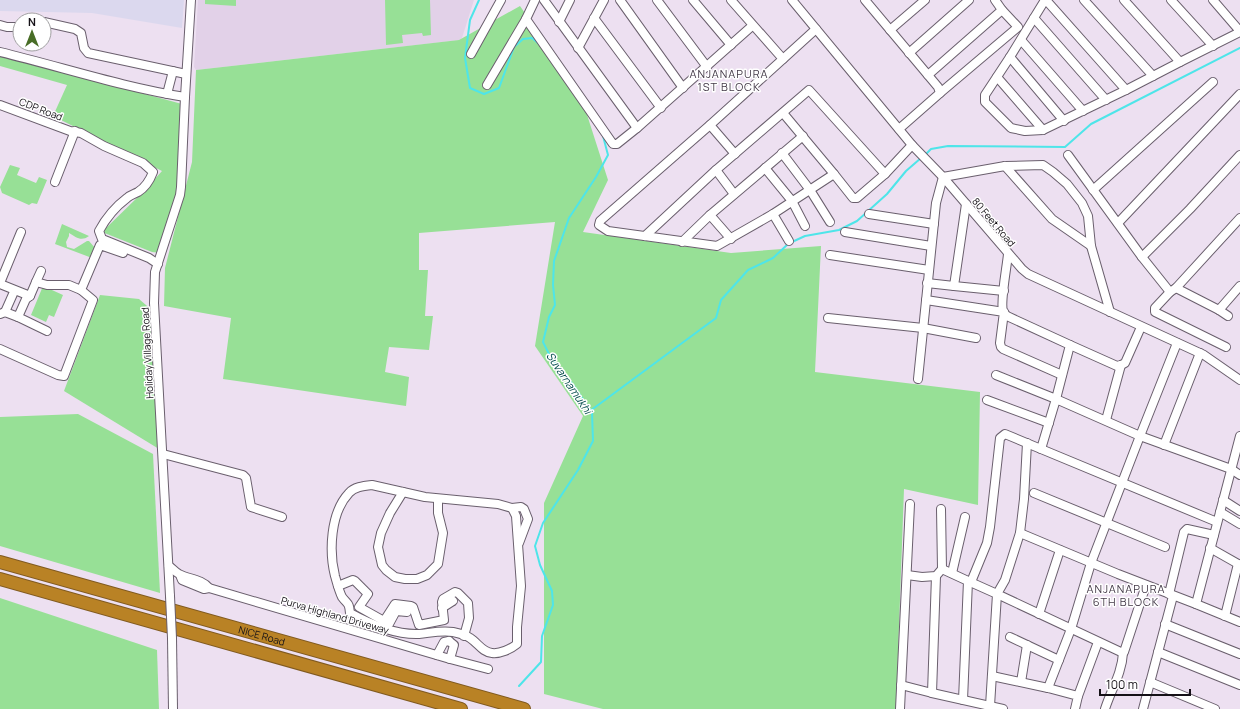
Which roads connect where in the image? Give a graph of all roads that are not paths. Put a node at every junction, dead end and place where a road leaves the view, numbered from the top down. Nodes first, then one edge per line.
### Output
1 (191, 0) edge
2 (501, 0) edge
3 (534, 0) edge
4 (544, 0) edge
5 (570, 0) edge
6 (604, 0) edge
7 (620, 0) edge
8 (657, 0) edge
9 (693, 0) edge
10 (731, 0) edge
11 (792, 0) edge
12 (865, 0) edge
13 (925, 0) edge
14 (969, 0) edge
15 (995, 0) edge
16 (1046, 0) edge
17 (1084, 0) edge
18 (1124, 0) edge
19 (1172, 0) edge
20 (1213, 0) edge
21 (1002, 10) junction
22 (594, 18) junction
23 (1034, 18) junction
24 (526, 19) junction
25 (559, 22) junction
26 (52, 24) edge
27 (0, 25) edge
28 (752, 26) junction
29 (12, 27) edge
30 (816, 29) junction
31 (890, 30) junction
32 (1021, 40) junction
33 (731, 44) junction
34 (1213, 46) junction
35 (578, 48) junction
36 (0, 52) edge
37 (909, 53) junction
38 (471, 54) dead end
39 (1010, 58) junction
40 (783, 59) junction
41 (1180, 62) junction
42 (707, 66) junction
43 (173, 71) junction
44 (186, 74) junction
45 (928, 75) junction
46 (1153, 76) junction
47 (997, 77) junction
48 (1213, 82) dead end
49 (487, 85) dead end
50 (682, 88) junction
51 (1126, 90) junction
52 (940, 93) junction
53 (167, 94) junction
54 (1240, 94) edge
55 (185, 97) junction
56 (1106, 100) junction
57 (0, 105) edge
58 (661, 108) junction
59 (1083, 111) junction
60 (783, 113) junction
61 (1064, 121) junction
62 (710, 125) junction
63 (637, 128) junction
64 (899, 130) junction
65 (1043, 130) junction
66 (75, 131) junction
67 (802, 136) junction
68 (912, 145) junction
69 (782, 153) junction
70 (735, 154) junction
71 (1068, 154) dead end
72 (1240, 155) edge
73 (1005, 166) junction
74 (765, 168) junction
75 (716, 170) junction
76 (834, 174) junction
77 (885, 174) junction
78 (942, 177) junction
79 (55, 182) dead end
80 (810, 190) junction
81 (1093, 190) junction
82 (734, 194) junction
83 (792, 201) junction
84 (966, 204) junction
85 (773, 214) junction
86 (869, 214) dead end
87 (710, 215) junction
88 (1240, 218) edge
89 (830, 222) dead end
90 (1118, 223) junction
91 (934, 224) junction
92 (805, 226) dead end
93 (21, 232) dead end
94 (845, 232) dead end
95 (645, 236) junction
96 (731, 239) junction
97 (789, 241) dead end
98 (682, 242) junction
99 (931, 246) junction
100 (1091, 246) junction
101 (1008, 254) junction
102 (830, 255) dead end
103 (1142, 257) junction
104 (157, 266) junction
105 (929, 270) junction
106 (41, 271) dead end
107 (36, 282) junction
108 (0, 283) edge
109 (928, 283) junction
110 (954, 286) junction
111 (1240, 286) edge
112 (0, 289) edge
113 (81, 290) junction
114 (1173, 290) junction
115 (1004, 291) junction
116 (13, 294) junction
117 (28, 298) junction
118 (926, 300) junction
119 (1219, 310) junction
120 (1004, 312) junction
121 (1110, 312) junction
122 (3, 313) edge
123 (1228, 316) dead end
124 (18, 317) junction
125 (828, 318) dead end
126 (1141, 326) junction
127 (923, 328) junction
128 (47, 331) dead end
129 (976, 338) dead end
130 (1177, 343) junction
131 (1070, 345) junction
132 (1226, 347) dead end
133 (0, 349) edge
134 (1200, 353) junction
135 (1121, 365) junction
136 (996, 375) dead end
137 (1062, 375) junction
138 (918, 379) dead end
139 (1240, 380) edge
140 (1056, 399) junction
141 (988, 400) dead end
142 (1106, 420) junction
143 (1050, 422) junction
144 (1140, 436) junction
145 (1239, 441) edge
146 (1027, 444) junction
147 (1164, 445) junction
148 (1041, 449) junction
149 (163, 454) junction
150 (1231, 469) junction
151 (1240, 475) edge
152 (1122, 483) junction
153 (403, 492) junction
154 (1034, 493) dead end
155 (438, 499) junction
156 (1223, 500) junction
157 (910, 504) dead end
158 (512, 508) junction
159 (941, 509) dead end
160 (1240, 511) edge
161 (1220, 512) junction
162 (282, 517) dead end
163 (965, 517) dead end
164 (1217, 522) junction
165 (1107, 524) junction
166 (1240, 524) edge
167 (1020, 533) junction
168 (1214, 535) junction
169 (518, 547) junction
170 (1165, 547) dead end
171 (1210, 548) junction
172 (1060, 550) junction
173 (0, 562) edge
174 (1091, 563) junction
175 (1239, 564) edge
176 (168, 566) junction
177 (942, 569) junction
178 (952, 573) junction
179 (907, 575) junction
180 (936, 576) junction
181 (0, 579) edge
182 (970, 582) junction
183 (1146, 585) junction
184 (338, 586) junction
185 (997, 594) junction
186 (1171, 595) junction
187 (452, 601) dead end
188 (1196, 604) junction
189 (442, 608) junction
190 (407, 612) dead end
191 (1039, 614) junction
192 (1225, 616) junction
193 (384, 621) junction
194 (1240, 622) edge
195 (1165, 624) junction
196 (1071, 629) junction
197 (452, 632) junction
198 (464, 636) junction
199 (1010, 637) dead end
200 (449, 641) junction
201 (1098, 642) junction
202 (1026, 645) junction
203 (1158, 652) junction
204 (1123, 653) junction
205 (1240, 654) edge
206 (437, 655) junction
207 (450, 659) junction
208 (1059, 660) junction
209 (488, 669) dead end
210 (992, 676) junction
211 (1022, 682) junction
212 (1150, 682) junction
213 (901, 685) junction
214 (1240, 685) edge
215 (1048, 688) junction
216 (932, 693) junction
217 (1078, 696) junction
218 (963, 700) junction
219 (990, 706) junction
220 (173, 709) edge
221 (461, 709) edge
222 (524, 709) edge
223 (900, 709) edge
224 (1003, 709) edge
225 (1075, 709) edge
226 (1105, 709) edge
227 (1143, 709) edge
228 (1215, 709) edge

1 - 44 street, Holiday Village Road
2 - 38 street
3 - 24 street
4 - 25 street
5 - 25 street
6 - 22 street
7 - 50 street
8 - 42 street
9 - 33 street
10 - 28 street
11 - 30 street, 80 Feet Road
12 - 31 street
13 - 31 street
14 - 37 street
15 - 21 street
16 - 23 street
16 - 51 street
17 - 46 street
18 - 41 street
19 - 34 street
20 - 34 street
21 - 45 street
21 - 52 street
22 - 35 street
22 - 58 street
23 - 32 street
23 - 56 street
24 - 49 street
24 - 63 street
25 - 35 street
26 - 43 street
27 - 29 street
28 - 33 street
28 - 40 street
30 - 40 street
30 - 64 street, 80 Feet Road
31 - 37 street
32 - 39 street
32 - 59 street
33 - 42 street
34 - 41 street
35 - 63 street
36 - 53 street
37 - 45 street
39 - 47 street
39 - 61 street
40 - 62 street
41 - 46 street
42 - 50 street
43 - 44 street
43 - 53 street
44 - 55 street, Holiday Village Road
45 - 52 street
46 - 51 street
47 - 65 street
47 - 65 street
48 - 81 street
50 - 58 street
51 - 56 street
52 - 64 street
53 - 55 street
54 - 90 street
55 - 104 street, Holiday Village Road
56 - 59 street
57 - 66 street, CDP Road
58 - 63 street
59 - 61 street
60 - 67 street
60 - 70 street
60 - 77 street
61 - 65 street
62 - 70 street
62 - 95 street
64 - 68 street, 80 Feet Road
66 - 79 street
66 - 104 street, CDP Road
67 - 69 street
67 - 76 street
68 - 77 street
68 - 78 street, 80 Feet Road
69 - 74 street
69 - 80 street
70 - 75 street
71 - 81 street
72 - 103 street
73 - 78 street
73 - 100 street
73 - 100 street
74 - 82 street
74 - 83 street
75 - 82 street
75 - 95 street
76 - 77 street
76 - 80 street
78 - 84 street, 80 Feet Road
78 - 91 street
80 - 83 street
80 - 89 street
81 - 90 street
82 - 87 street
83 - 85 street
83 - 92 street
84 - 101 street, 80 Feet Road
84 - 110 street
85 - 96 street
85 - 97 street
86 - 91 street
87 - 96 street
87 - 98 street
88 - 114 street
90 - 103 street
91 - 99 street
93 - 108 street
94 - 99 street
95 - 98 street
96 - 98 street
99 - 105 street
100 - 121 street
101 - 115 street
101 - 121 street, 80 Feet Road
102 - 105 street
103 - 114 street
104 - 113 street
104 - 149 street, Holiday Village Road
105 - 109 street
106 - 107 street
107 - 113 street
107 - 117 street
108 - 117 street
109 - 110 street
109 - 118 street
110 - 115 street
111 - 119 street
112 - 116 street
113 - 133 street
114 - 119 street
114 - 132 street
115 - 120 street
116 - 117 street
116 - 122 street
117 - 124 street
118 - 120 street
118 - 127 street
119 - 123 street
120 - 131 street
120 - 137 street
121 - 126 street, 80 Feet Road
122 - 124 street
124 - 128 street
125 - 127 street
126 - 130 street, 80 Feet Road
126 - 135 street
127 - 129 street
127 - 138 street
130 - 134 street, 80 Feet Road
130 - 144 street
131 - 135 street
131 - 137 street
134 - 139 street, 80 Feet Road
134 - 147 street
135 - 142 street
136 - 140 street
137 - 140 street
140 - 142 street
140 - 143 street
141 - 143 street
142 - 144 street
143 - 148 street
144 - 147 street
144 - 152 street
145 - 150 street
146 - 148 street
146 - 167 street
146 - 182 street
147 - 150 street
148 - 152 street
149 - 162 street
149 - 176 street, Holiday Village Road
150 - 151 street
150 - 156 street
152 - 164 street
152 - 165 street
153 - 155 street, Purva Highland Driveway
153 - 155 street
153 - 184 street, Purva Highland Driveway
154 - 165 street
155 - 158 street, Purva Highland Driveway
156 - 160 street
156 - 161 street
157 - 179 street
158 - 169 street, Purva Highland Driveway
158 - 169 street
159 - 177 street
161 - 164 street
161 - 166 street
163 - 178 street
164 - 168 street
165 - 170 street
165 - 174 street
167 - 172 street
167 - 185 street
168 - 171 street
168 - 186 street
169 - 198 street, Purva Highland Driveway
171 - 175 street
171 - 188 street
172 - 174 street
172 - 191 street
173 - 222 highway, NICE Road
174 - 183 street
174 - 196 street
175 - 192 street
176 - 206 street, Purva Highland Driveway
176 - 220 street, Holiday Village Road, bridge
177 - 178 street
177 - 180 street
178 - 182 street
179 - 180 street
179 - 213 street
180 - 216 street
181 - 221 highway, NICE Road
182 - 185 street
182 - 218 street
183 - 186 street
183 - 204 street
184 - 193 street
184 - 197 street, Purva Highland Driveway
185 - 191 street
185 - 210 street
186 - 188 street
186 - 195 street
187 - 189 street
188 - 192 street
189 - 193 street
189 - 198 street
190 - 193 street
191 - 196 street
192 - 194 street
195 - 203 street
195 - 205 street
196 - 201 street
196 - 208 street
197 - 198 street, Purva Highland Driveway
197 - 200 street
199 - 202 street
200 - 206 street
200 - 207 street
201 - 204 street
201 - 217 street
202 - 208 street
202 - 211 street
203 - 212 street
203 - 214 street
204 - 226 street
206 - 207 street, Purva Highland Driveway
207 - 209 street, Purva Highland Driveway
208 - 215 street
210 - 211 street
210 - 219 street
211 - 215 street
212 - 227 street
212 - 228 street
213 - 216 street
213 - 223 street
215 - 217 street
216 - 218 street
217 - 225 street
218 - 219 street
219 - 224 street

